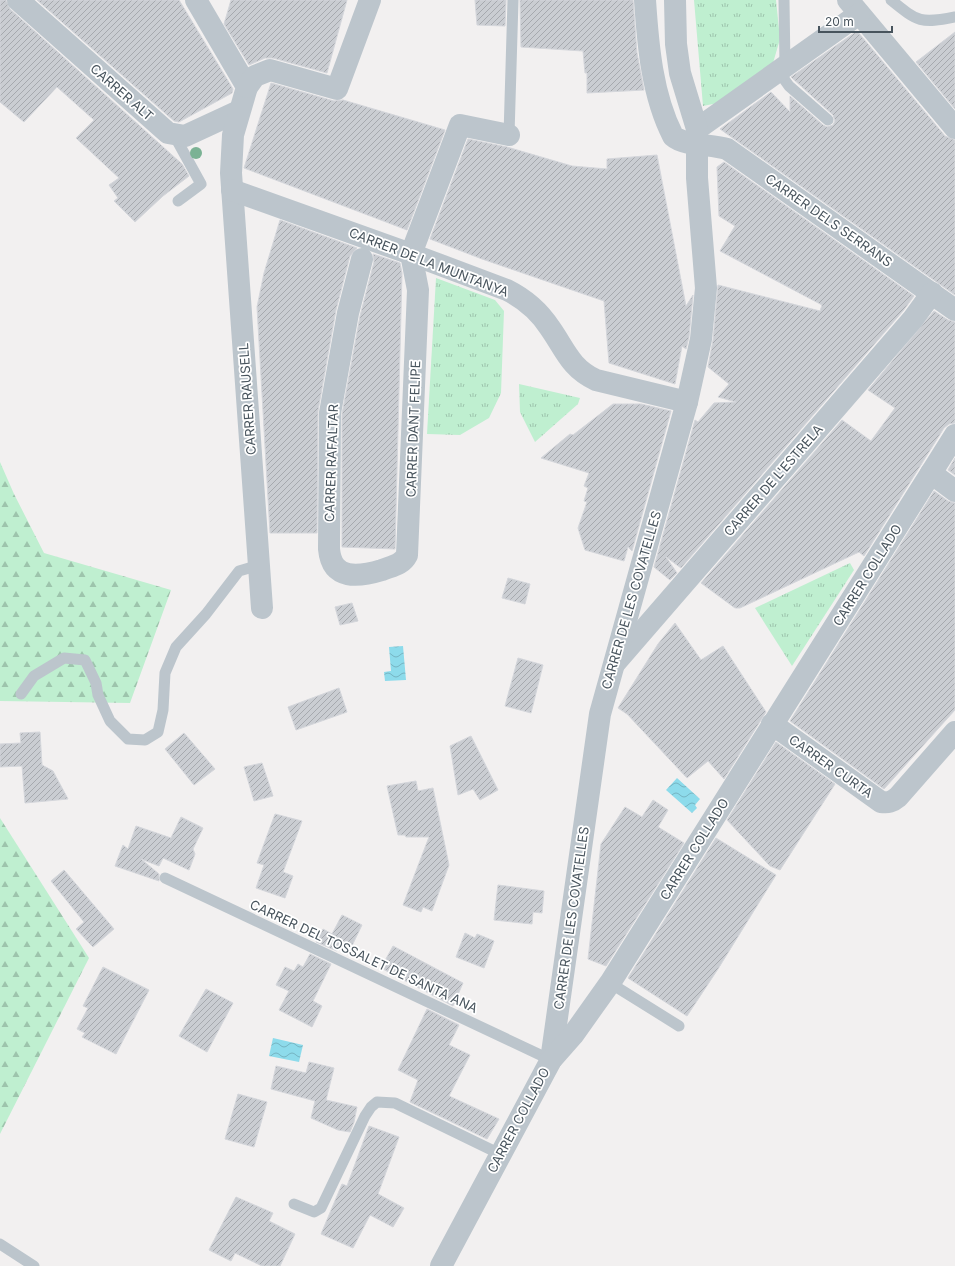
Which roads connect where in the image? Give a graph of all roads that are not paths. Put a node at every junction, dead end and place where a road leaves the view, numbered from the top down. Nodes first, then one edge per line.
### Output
1 (18, 0) edge
2 (196, 0) edge
3 (370, 0) edge
4 (513, 0) edge
5 (646, 0) edge
6 (675, 0) edge
7 (784, 0) edge
8 (892, 0) edge
9 (853, 7) edge
10 (955, 17) edge
11 (782, 69) junction
12 (247, 87) junction
13 (239, 111) junction
14 (828, 120) dead end
15 (955, 128) edge
16 (174, 135) junction
17 (509, 135) joint
18 (697, 136) junction
19 (232, 190) junction
20 (178, 201) dead end
21 (411, 254) junction
22 (362, 259) dead end
23 (932, 293) junction
24 (955, 310) edge
25 (687, 402) junction
26 (955, 435) edge
27 (931, 473) junction
28 (955, 491) edge
29 (259, 565) junction
30 (363, 575) joint
31 (262, 608) dead end
32 (612, 666) junction
33 (21, 694) dead end
34 (772, 724) junction
35 (955, 732) edge
36 (165, 878) dead end
37 (610, 983) junction
38 (679, 1026) dead end
39 (551, 1060) junction
40 (500, 1154) junction
41 (294, 1204) dead end
42 (0, 1244) edge
43 (34, 1266) edge
44 (440, 1266) edge

1 - 16 street, CARRER ALT
2 - 12 street
3 - 12 street
4 - 17 lane
5 - 18 street, CARRER DELS SERRANS
6 - 18 street, CARRER DE LES COVATELLES
7 - 11 lane
8 - 10 lane
9 - 11 street
9 - 15 street
11 - 14 lane
11 - 18 street
12 - 13 street, CARRER RAUSELL
13 - 16 street
13 - 19 street, CARRER RAUSELL
16 - 20 lane
17 - 21 street
18 - 23 street, CARRER DELS SERRANS
18 - 25 street, CARRER DE LES COVATELLES
19 - 21 street, CARRER DE LA MUNTANYA
19 - 29 street, CARRER RAUSELL
21 - 25 street, CARRER DE LA MUNTANYA
21 - 30 street, CARRER DANT FELIPE
22 - 30 street, CARRER RAFALTAR
23 - 24 street, CARRER DELS SERRANS
23 - 32 street, CARRER DE L'ESTRELA
25 - 32 street, CARRER DE LES COVATELLES
26 - 27 street, CARRER COLLADO
27 - 28 street
27 - 34 street, CARRER COLLADO
29 - 31 street, CARRER RAUSELL
29 - 33 lane
32 - 39 street, CARRER DE LES COVATELLES
34 - 35 street, CARRER CURTA
34 - 37 street, CARRER COLLADO
36 - 39 lane, CARRER DEL TOSSALET DE SANTA ANA
37 - 38 lane
37 - 39 street, CARRER COLLADO
39 - 40 street, CARRER COLLADO
40 - 41 lane
40 - 44 street, CARRER COLLADO
42 - 43 lane

